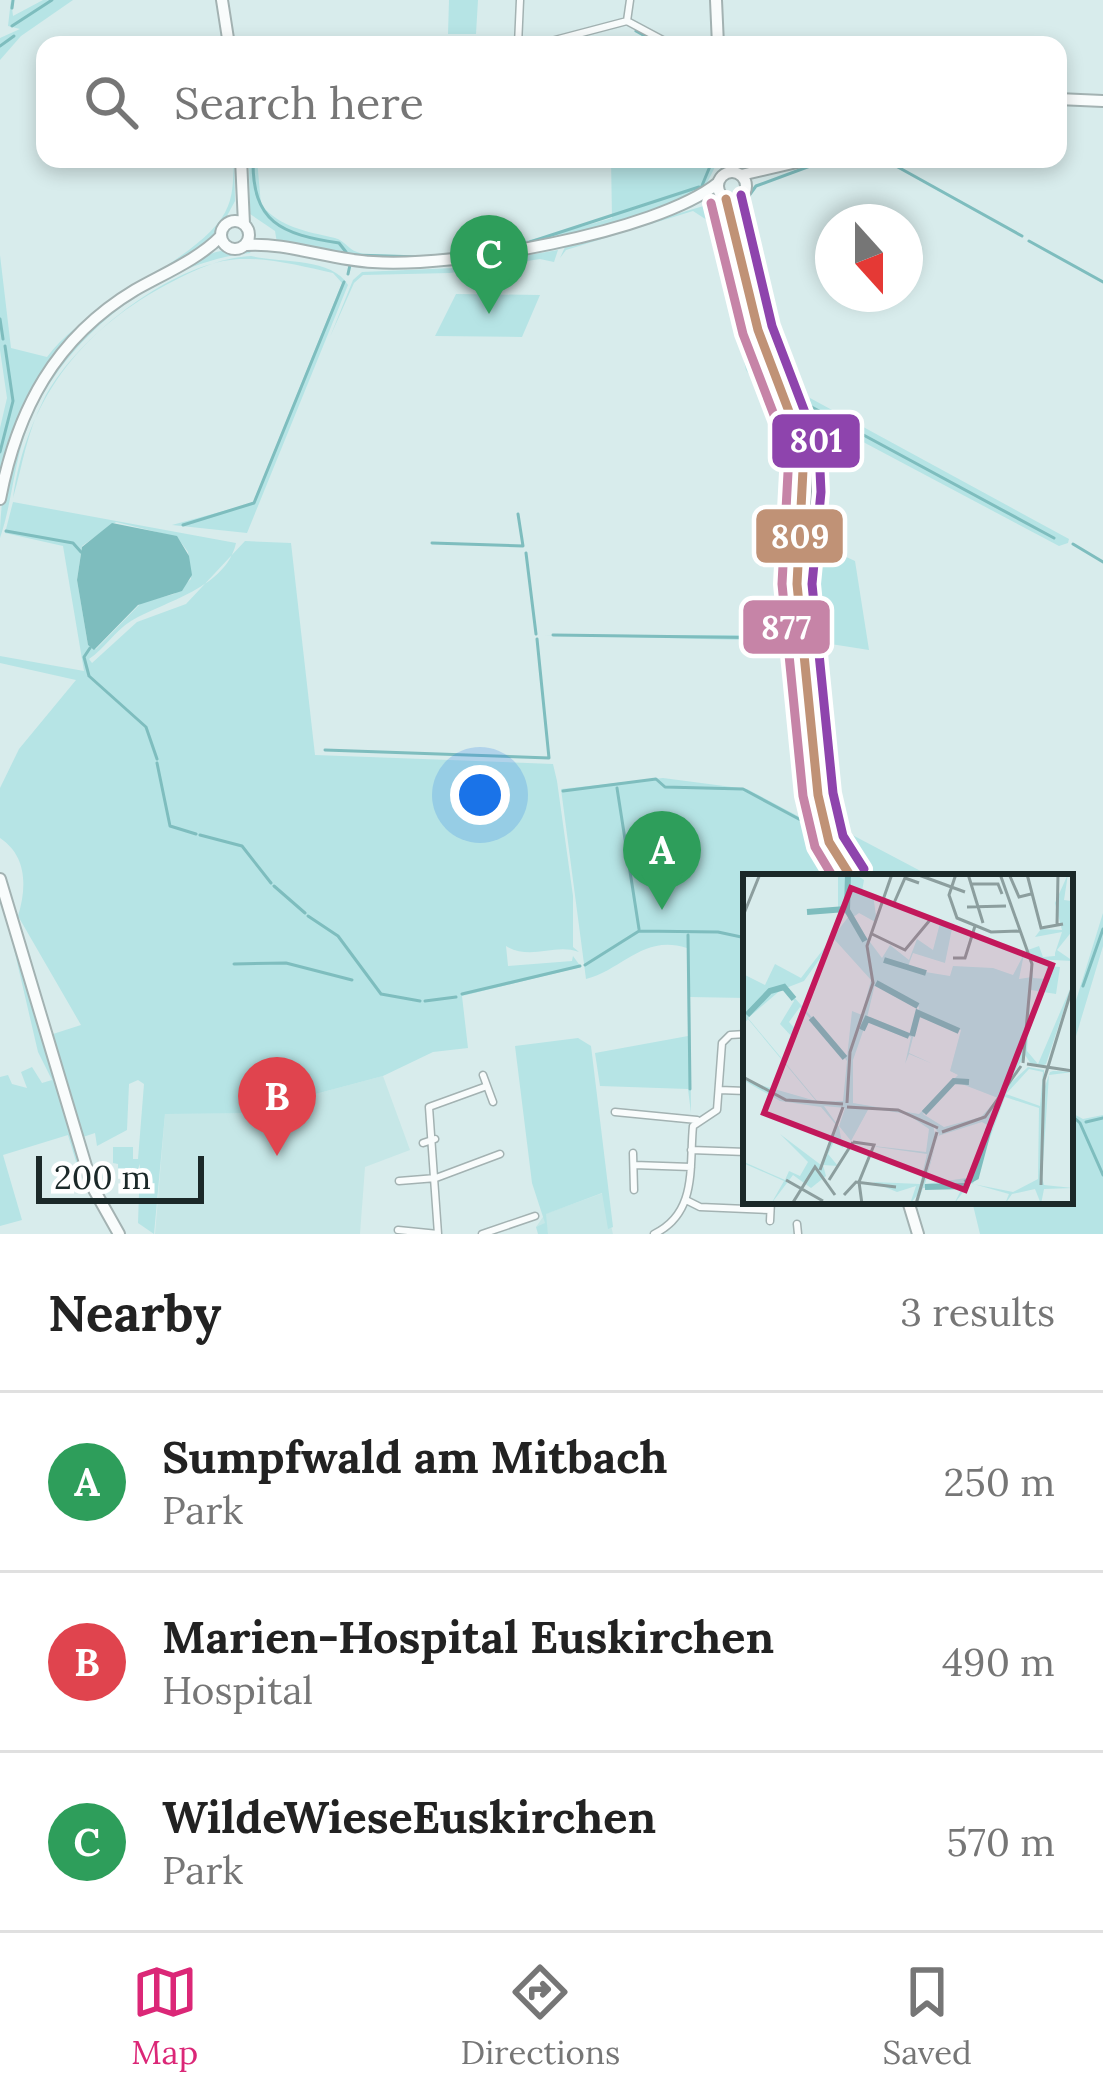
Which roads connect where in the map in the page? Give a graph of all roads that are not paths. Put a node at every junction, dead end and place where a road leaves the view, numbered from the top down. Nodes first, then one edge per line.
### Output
1 (222, 0) edge
2 (520, 0) edge
3 (630, 0) edge
4 (716, 0) edge
5 (627, 21) junction
6 (228, 36) edge
7 (518, 36) edge
8 (570, 36) edge
9 (655, 36) edge
10 (718, 36) edge
11 (1067, 99) edge
12 (1103, 101) edge
13 (241, 168) edge
14 (729, 168) edge
15 (735, 168) edge
16 (773, 168) edge
17 (786, 168) edge
18 (739, 174) junction
19 (729, 190) junction
20 (242, 231) junction
21 (224, 241) junction
22 (0, 500) edge
23 (849, 874) edge
24 (0, 879) edge
25 (743, 1034) edge
26 (484, 1076) dead end
27 (487, 1086) junction
28 (719, 1090) junction
29 (743, 1091) edge
30 (493, 1102) dead end
31 (615, 1112) dead end
32 (697, 1120) junction
33 (435, 1138) junction
34 (423, 1143) dead end
35 (692, 1150) junction
36 (743, 1152) edge
37 (500, 1154) dead end
38 (633, 1154) dead end
39 (634, 1165) junction
40 (691, 1167) junction
41 (436, 1178) junction
42 (399, 1181) dead end
43 (634, 1190) dead end
44 (686, 1200) junction
45 (909, 1204) edge
46 (771, 1205) edge
47 (535, 1216) dead end
48 (770, 1221) dead end
49 (797, 1224) dead end
50 (398, 1230) dead end
51 (668, 1231) edge
52 (118, 1234) edge
53 (438, 1234) edge
54 (482, 1234) edge
55 (654, 1234) edge
56 (798, 1234) edge
57 (918, 1234) edge

1 - 6 main road
2 - 7 street
3 - 5 street
4 - 10 main road
5 - 8 street
5 - 9 street
11 - 12 main road
13 - 20 main road
14 - 19 main road
15 - 18 main road
16 - 18 main road
17 - 19 main road
18 - 19 main road
19 - 20 main road
19 - 23 main road
20 - 21 main road
20 - 21 main road
21 - 22 main road
24 - 52 main road
25 - 28 street
26 - 27 street
27 - 30 street
27 - 33 street
28 - 29 street
28 - 32 street
31 - 32 street
32 - 35 street
33 - 34 street
33 - 41 street
35 - 36 street
35 - 40 street
37 - 41 street
38 - 39 street
39 - 40 street
39 - 43 street
40 - 44 street
41 - 42 street
41 - 53 street
44 - 46 street
44 - 51 street
45 - 57 main road
46 - 48 street
47 - 54 street
49 - 56 street
50 - 53 street
51 - 55 street

